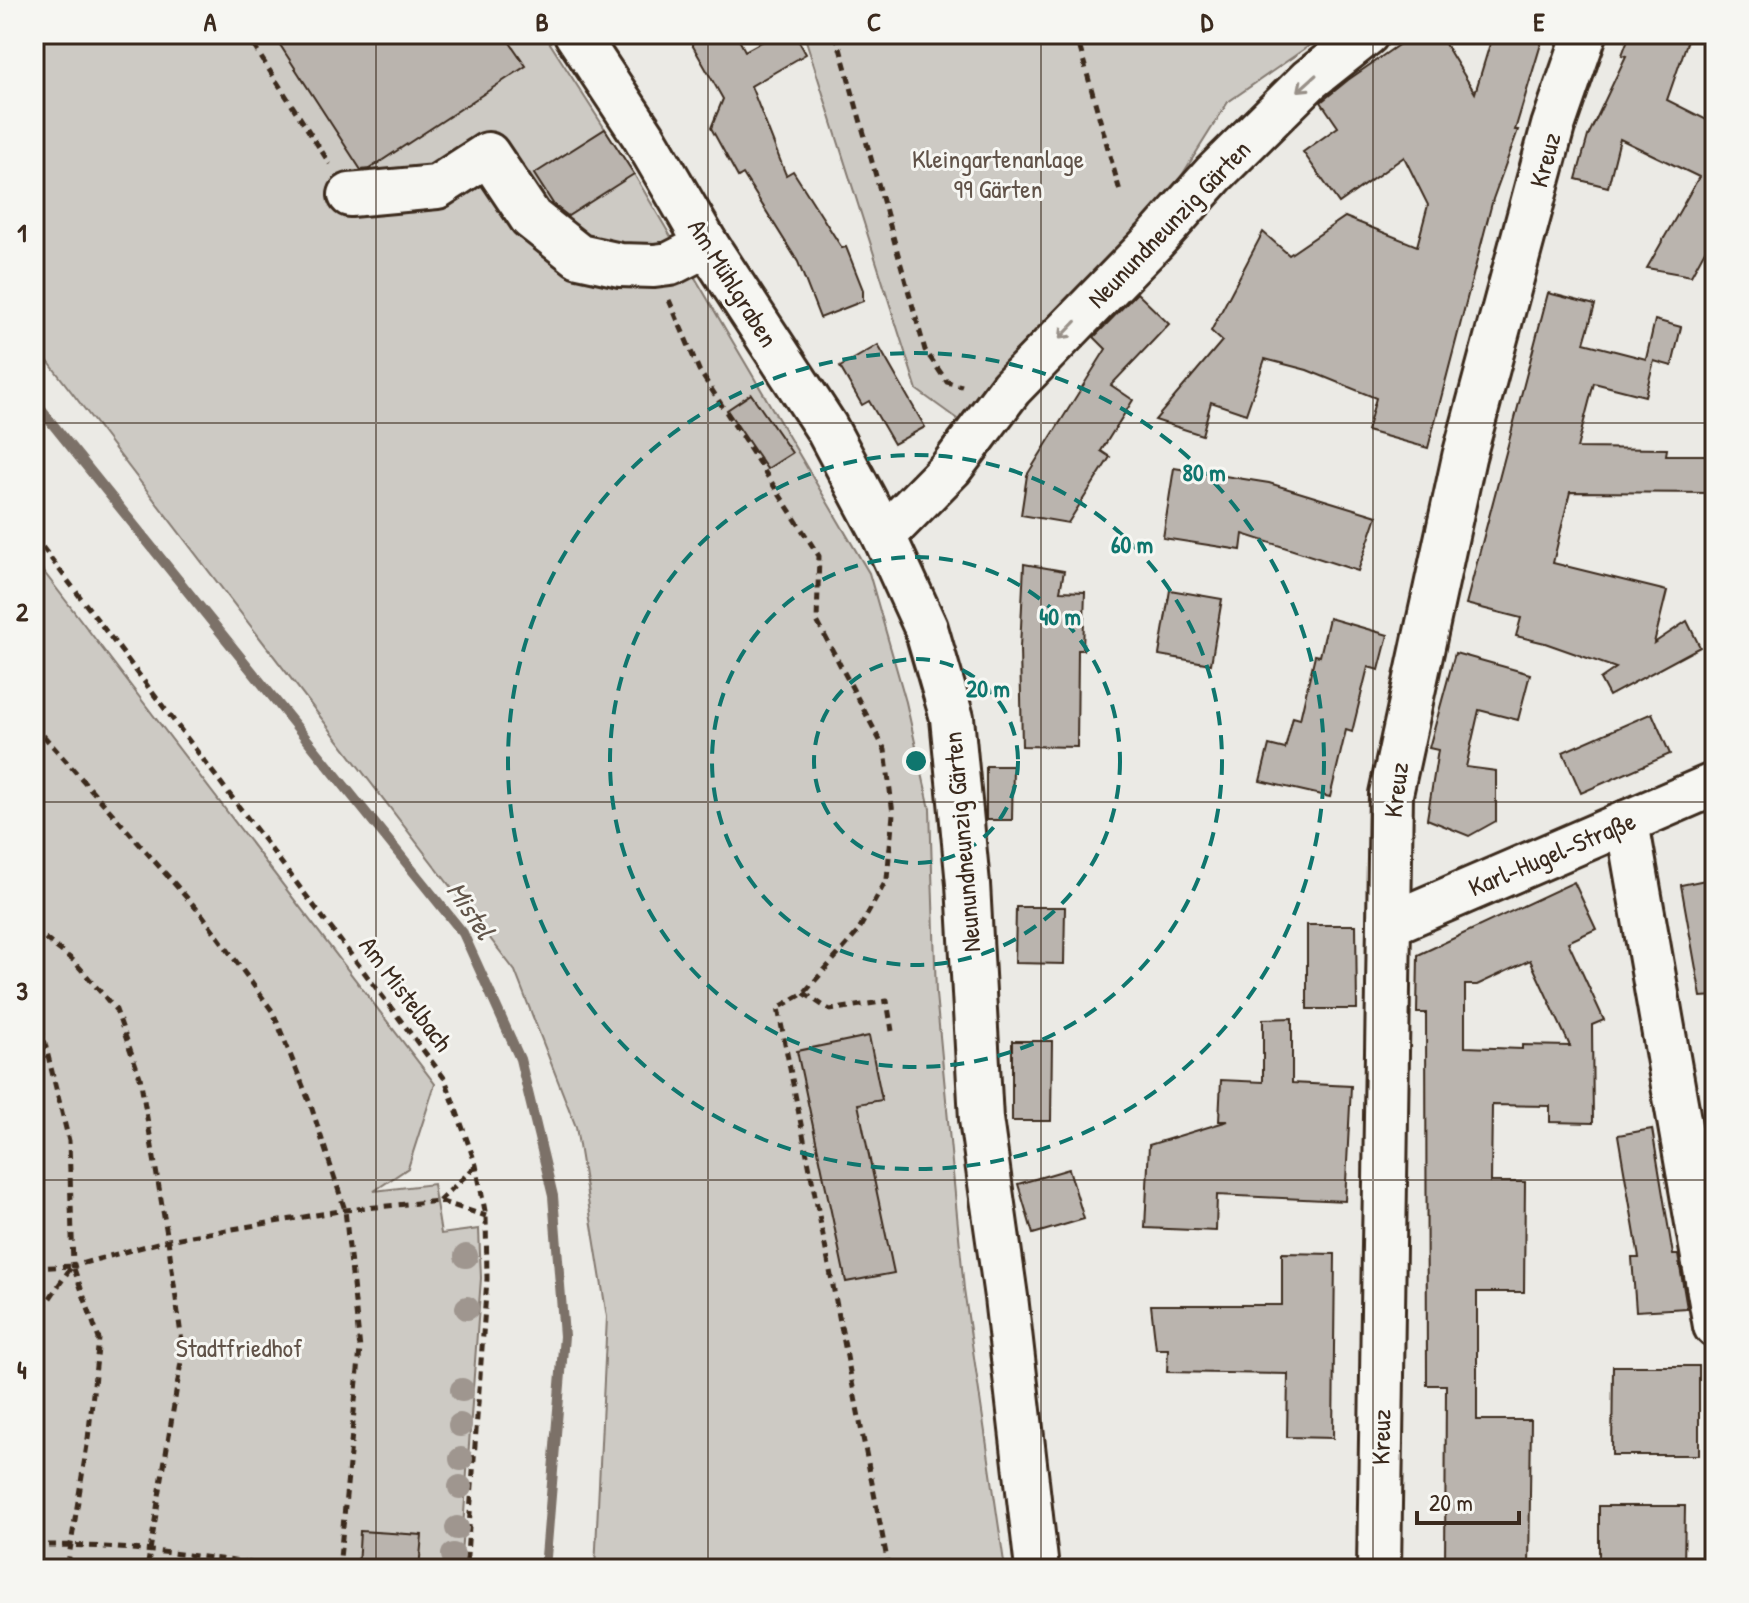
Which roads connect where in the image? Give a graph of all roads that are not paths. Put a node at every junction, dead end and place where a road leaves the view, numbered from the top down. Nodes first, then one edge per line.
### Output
1 (576, 34) edge
2 (1367, 34) edge
3 (1585, 34) edge
4 (350, 195) road end
5 (707, 245) junction
6 (884, 536) junction
7 (1715, 784) edge
8 (1627, 822) junction
9 (1390, 924) junction
10 (1715, 1326) edge
11 (1037, 1569) edge
12 (1379, 1569) edge

1 - 5 street, Am Mühlgraben
2 -> 6 street, Neunundneunzig Gärten
3 - 9 street, Kreuz
4 - 5 street
5 - 6 street, Am Mühlgraben
6 - 11 street, Neunundneunzig Gärten
7 - 8 street, Karl-Hugel-Straße
8 - 9 street, Karl-Hugel-Straße
8 - 10 street
9 - 12 street, Kreuz

